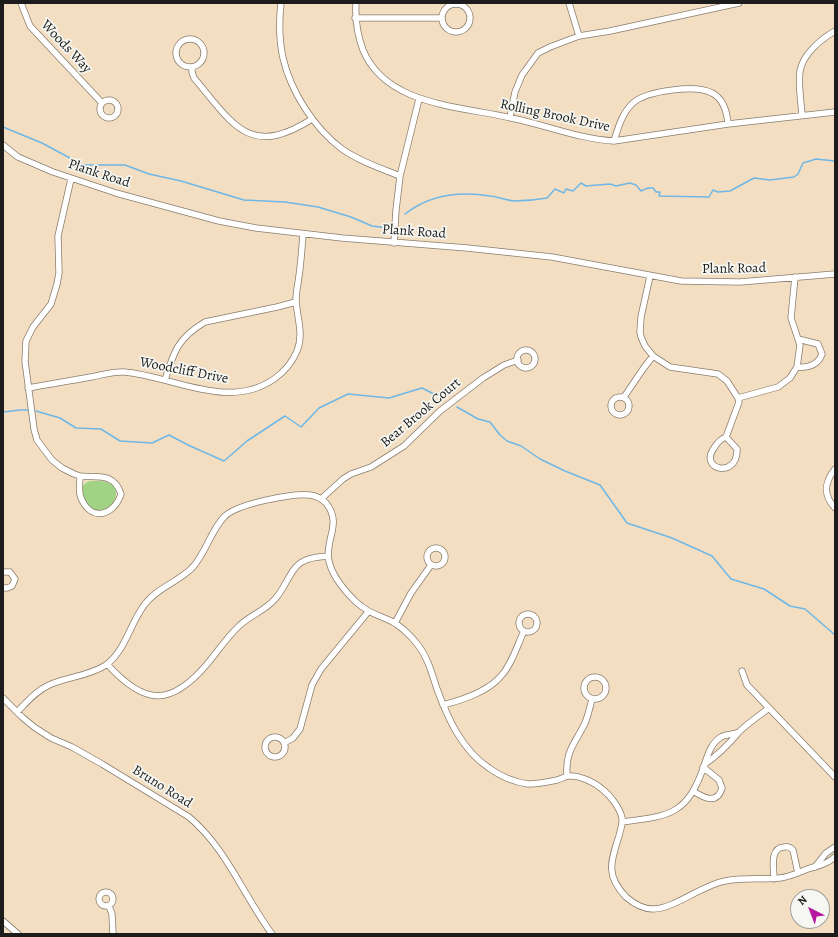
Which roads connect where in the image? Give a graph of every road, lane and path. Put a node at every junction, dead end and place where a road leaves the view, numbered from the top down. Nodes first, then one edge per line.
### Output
1 (21, 3) edge
2 (281, 3) edge
3 (356, 3) edge
4 (569, 3) edge
5 (739, 3) edge
6 (356, 18) junction
7 (442, 18) junction
8 (835, 31) edge
9 (579, 36) junction
10 (192, 67) junction
11 (419, 99) junction
12 (102, 103) dead end
13 (835, 112) edge
14 (802, 115) junction
15 (510, 117) junction
16 (312, 119) junction
17 (728, 124) junction
18 (614, 141) junction
19 (3, 145) edge
20 (400, 176) junction
21 (71, 178) junction
22 (303, 234) junction
23 (394, 243) junction
24 (835, 274) edge
25 (650, 276) junction
26 (795, 277) junction
27 (296, 302) junction
28 (798, 339) junction
29 (653, 356) junction
30 (518, 360) dead end
31 (797, 367) junction
32 (165, 380) junction
33 (28, 388) junction
34 (624, 397) dead end
35 (738, 398) junction
36 (726, 437) junction
37 (835, 469) edge
38 (80, 476) junction
39 (321, 499) junction
40 (835, 508) edge
41 (328, 556) junction
42 (431, 565) dead end
43 (3, 572) edge
44 (3, 588) edge
45 (368, 612) junction
46 (395, 623) junction
47 (524, 631) dead end
48 (107, 664) junction
49 (742, 671) dead end
50 (3, 698) edge
51 (592, 699) junction
52 (443, 705) junction
53 (769, 708) junction
54 (17, 712) junction
55 (739, 732) junction
56 (284, 743) dead end
57 (704, 766) junction
58 (567, 776) junction
59 (835, 778) edge
60 (693, 791) junction
61 (622, 822) junction
62 (835, 847) edge
63 (835, 857) edge
64 (815, 867) junction
65 (798, 873) junction
66 (774, 879) junction
67 (109, 906) dead end
68 (3, 921) edge
69 (18, 934) edge
70 (113, 934) edge
71 (272, 934) edge

1 - 12 street, Woods Way
2 - 16 street
3 - 6 street, Rolling Brook Drive
4 - 9 street
5 - 9 street
6 - 7 street
6 - 11 street, Rolling Brook Drive
7 - 7 street
8 - 14 street
9 - 15 street
10 - 10 street
10 - 16 street
11 - 15 street, Rolling Brook Drive
11 - 20 street
13 - 14 street, Rolling Brook Drive
14 - 17 street, Rolling Brook Drive
15 - 18 street, Rolling Brook Drive
16 - 20 street
17 - 18 street, Rolling Brook Drive
17 - 18 street
19 - 21 street, Plank Road
20 - 23 street
21 - 22 street, Plank Road
21 - 33 street
22 - 23 street, Plank Road
22 - 27 street, Woodcliff Drive
23 - 25 street, Plank Road
24 - 26 street, Plank Road
25 - 26 street, Plank Road
25 - 29 street
26 - 28 street
27 - 32 street
27 - 32 street, Woodcliff Drive
28 - 31 street
28 - 31 street
29 - 34 street
29 - 35 street
30 - 39 street, Bear Brook Court
31 - 35 street
32 - 33 street, Woodcliff Drive
33 - 38 street
35 - 36 street
36 - 36 street
37 - 40 street
38 - 38 street
39 - 41 street
39 - 48 street
41 - 45 street
41 - 48 street
42 - 46 street
43 - 44 street
45 - 46 street
45 - 56 street
46 - 52 street
47 - 52 street
48 - 54 street
49 - 53 street
50 - 54 street, Bruno Road
51 - 51 street
51 - 58 street
52 - 58 street
53 - 55 street
53 - 59 street
54 - 71 street, Bruno Road
55 - 57 street
55 - 57 street
57 - 60 street
57 - 60 street
58 - 61 street
60 - 61 street
61 - 66 street
62 - 64 street
63 - 64 street
64 - 65 street
65 - 66 street
65 - 66 street
67 - 70 street
68 - 69 street

